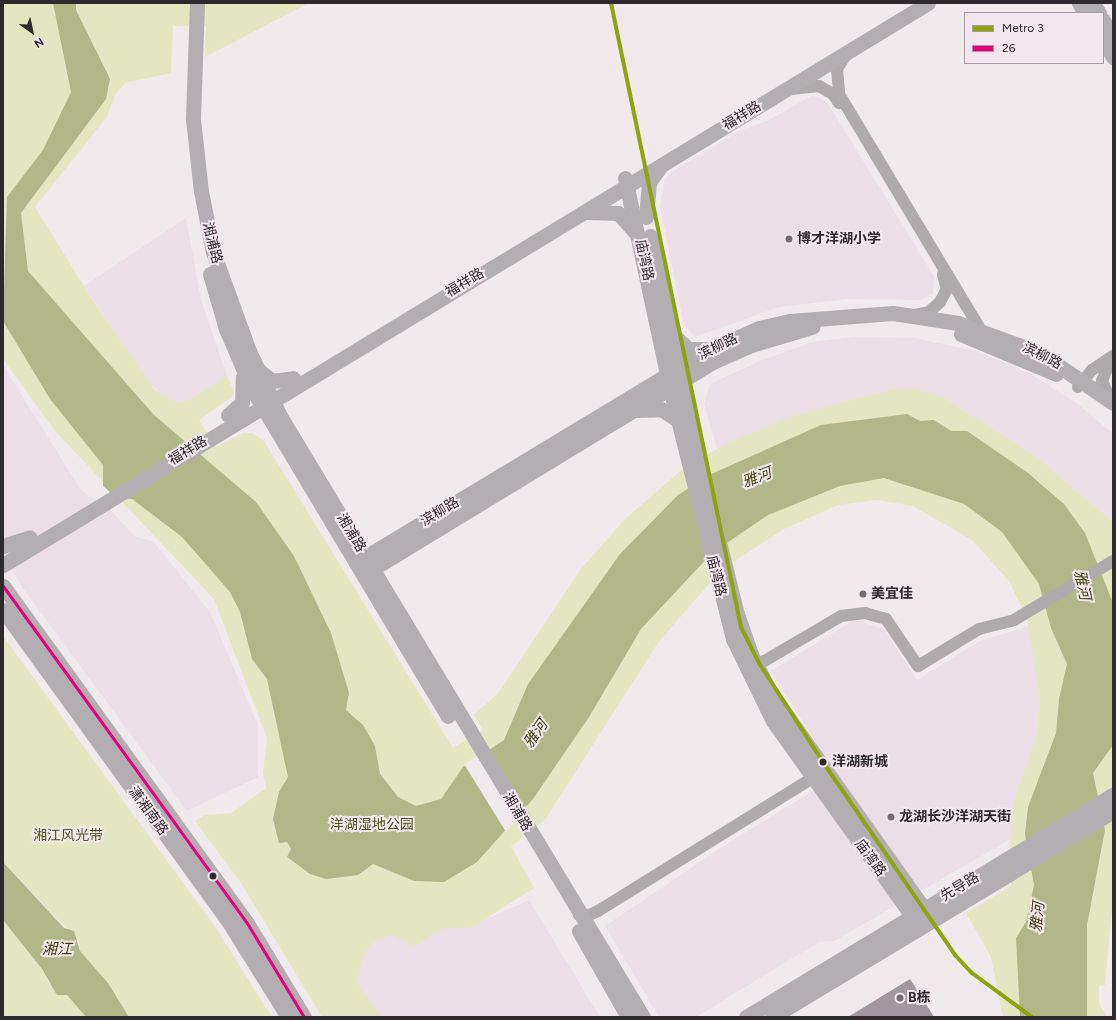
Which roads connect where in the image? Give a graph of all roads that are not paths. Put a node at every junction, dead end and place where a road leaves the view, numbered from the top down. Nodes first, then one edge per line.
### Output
1 (188, 3) edge
2 (197, 3) edge
3 (909, 3) edge
4 (928, 3) edge
5 (1079, 3) edge
6 (1093, 3) edge
7 (1085, 12) edge
8 (1098, 12) edge
9 (1104, 22) edge
10 (1113, 37) edge
11 (1104, 43) edge
12 (851, 50) junction
13 (1113, 57) edge
14 (784, 91) junction
15 (664, 164) junction
16 (630, 178) junction
17 (581, 213) junction
18 (646, 217) junction
19 (641, 245) junction
20 (914, 315) junction
21 (980, 329) junction
22 (665, 335) junction
23 (714, 354) junction
24 (1108, 362) edge
25 (241, 367) junction
26 (256, 367) junction
27 (1068, 369) junction
28 (674, 378) junction
29 (295, 382) junction
30 (1084, 386) junction
31 (637, 393) junction
32 (265, 400) junction
33 (1113, 403) edge
34 (632, 411) junction
35 (1113, 415) edge
36 (683, 418) junction
37 (229, 421) junction
38 (284, 432) junction
39 (103, 496) junction
40 (346, 525) junction
41 (30, 537) junction
42 (3, 546) edge
43 (396, 546) junction
44 (3, 554) edge
45 (19, 555) junction
46 (1113, 561) edge
47 (3, 565) edge
48 (364, 566) junction
49 (1113, 566) edge
50 (6, 591) edge
51 (390, 598) junction
52 (3, 610) edge
53 (995, 629) junction
54 (750, 666) junction
55 (466, 736) junction
56 (820, 776) junction
57 (1113, 795) edge
58 (1113, 811) edge
59 (529, 840) junction
60 (1001, 871) junction
61 (903, 891) junction
62 (953, 892) junction
63 (579, 915) junction
64 (922, 918) junction
65 (589, 930) junction
66 (884, 933) junction
67 (288, 1017) edge
68 (304, 1017) edge
69 (628, 1017) edge
70 (643, 1017) edge
71 (746, 1017) edge
72 (772, 1017) edge

1 - 25 main road, 湘浦路
2 - 26 main road, 湘浦路
3 - 16 main road, 福祥路
4 - 12 main road, 福祥路
5 - 7 main road
6 - 8 main road
9 - 10 main road
11 - 13 main road
12 - 14 main road, 福祥路
12 - 21 street
14 - 15 main road, 福祥路
14 - 20 street
15 - 16 main road, 福祥路
15 - 18 main road
16 - 17 main road, 福祥路
16 - 18 main road, 庙湾路
16 - 19 main road, 庙湾路
16 - 29 main road, 福祥路
17 - 19 main road
17 - 29 main road, 福祥路
18 - 22 main road, 庙湾路
19 - 22 main road, 庙湾路
20 - 21 main road, 滨柳路
20 - 23 main road, 滨柳路
21 - 27 main road, 滨柳路
22 - 23 main road
22 - 28 main road, 庙湾路
22 - 31 main road
23 - 28 main road, 滨柳路
23 - 30 main road, 滨柳路
23 - 36 main road
24 - 27 street
24 - 30 street
24 - 33 street
25 - 32 main road, 湘浦路
25 - 37 main road
26 - 29 main road
26 - 32 main road, 湘浦路
27 - 30 main road, 滨柳路
28 - 31 main road, 滨柳路
28 - 34 main road, 滨柳路
28 - 36 main road, 庙湾路
29 - 32 main road, 福祥路
29 - 38 main road
30 - 33 main road, 滨柳路
30 - 35 main road, 滨柳路
31 - 43 main road, 滨柳路
32 - 37 main road, 福祥路
32 - 38 main road, 湘浦路
34 - 36 main road
34 - 43 main road, 滨柳路
36 - 54 main road, 庙湾路
37 - 38 main road
37 - 39 main road, 福祥路
38 - 40 main road, 湘浦路
38 - 48 main road, 湘浦路
39 - 41 main road, 福祥路
39 - 45 main road, 福祥路
40 - 43 main road
40 - 48 main road, 湘浦路
41 - 42 main road
41 - 44 main road, 福祥路
43 - 48 main road, 滨柳路
43 - 51 main road
45 - 47 main road, 福祥路
45 - 50 main road
46 - 53 street
48 - 51 main road, 湘浦路
48 - 55 main road, 湘浦路
49 - 53 street
50 - 68 main road, 潇湘南路
51 - 55 main road, 湘浦路
52 - 67 main road, 潇湘南路
53 - 54 street
54 - 56 main road, 庙湾路
55 - 59 main road, 湘浦路
56 - 61 main road, 庙湾路
56 - 63 street
56 - 65 street
57 - 60 main road, 先导路
58 - 60 main road, 先导路
59 - 63 main road, 湘浦路
59 - 69 main road, 湘浦路
60 - 62 main road, 先导路
60 - 64 main road, 先导路
61 - 62 main road
61 - 64 main road, 庙湾路
61 - 66 main road
62 - 64 main road, 先导路
63 - 65 main road, 湘浦路
64 - 66 main road, 先导路
64 - 72 main road, 先导路
65 - 70 main road, 湘浦路
66 - 71 main road, 先导路

